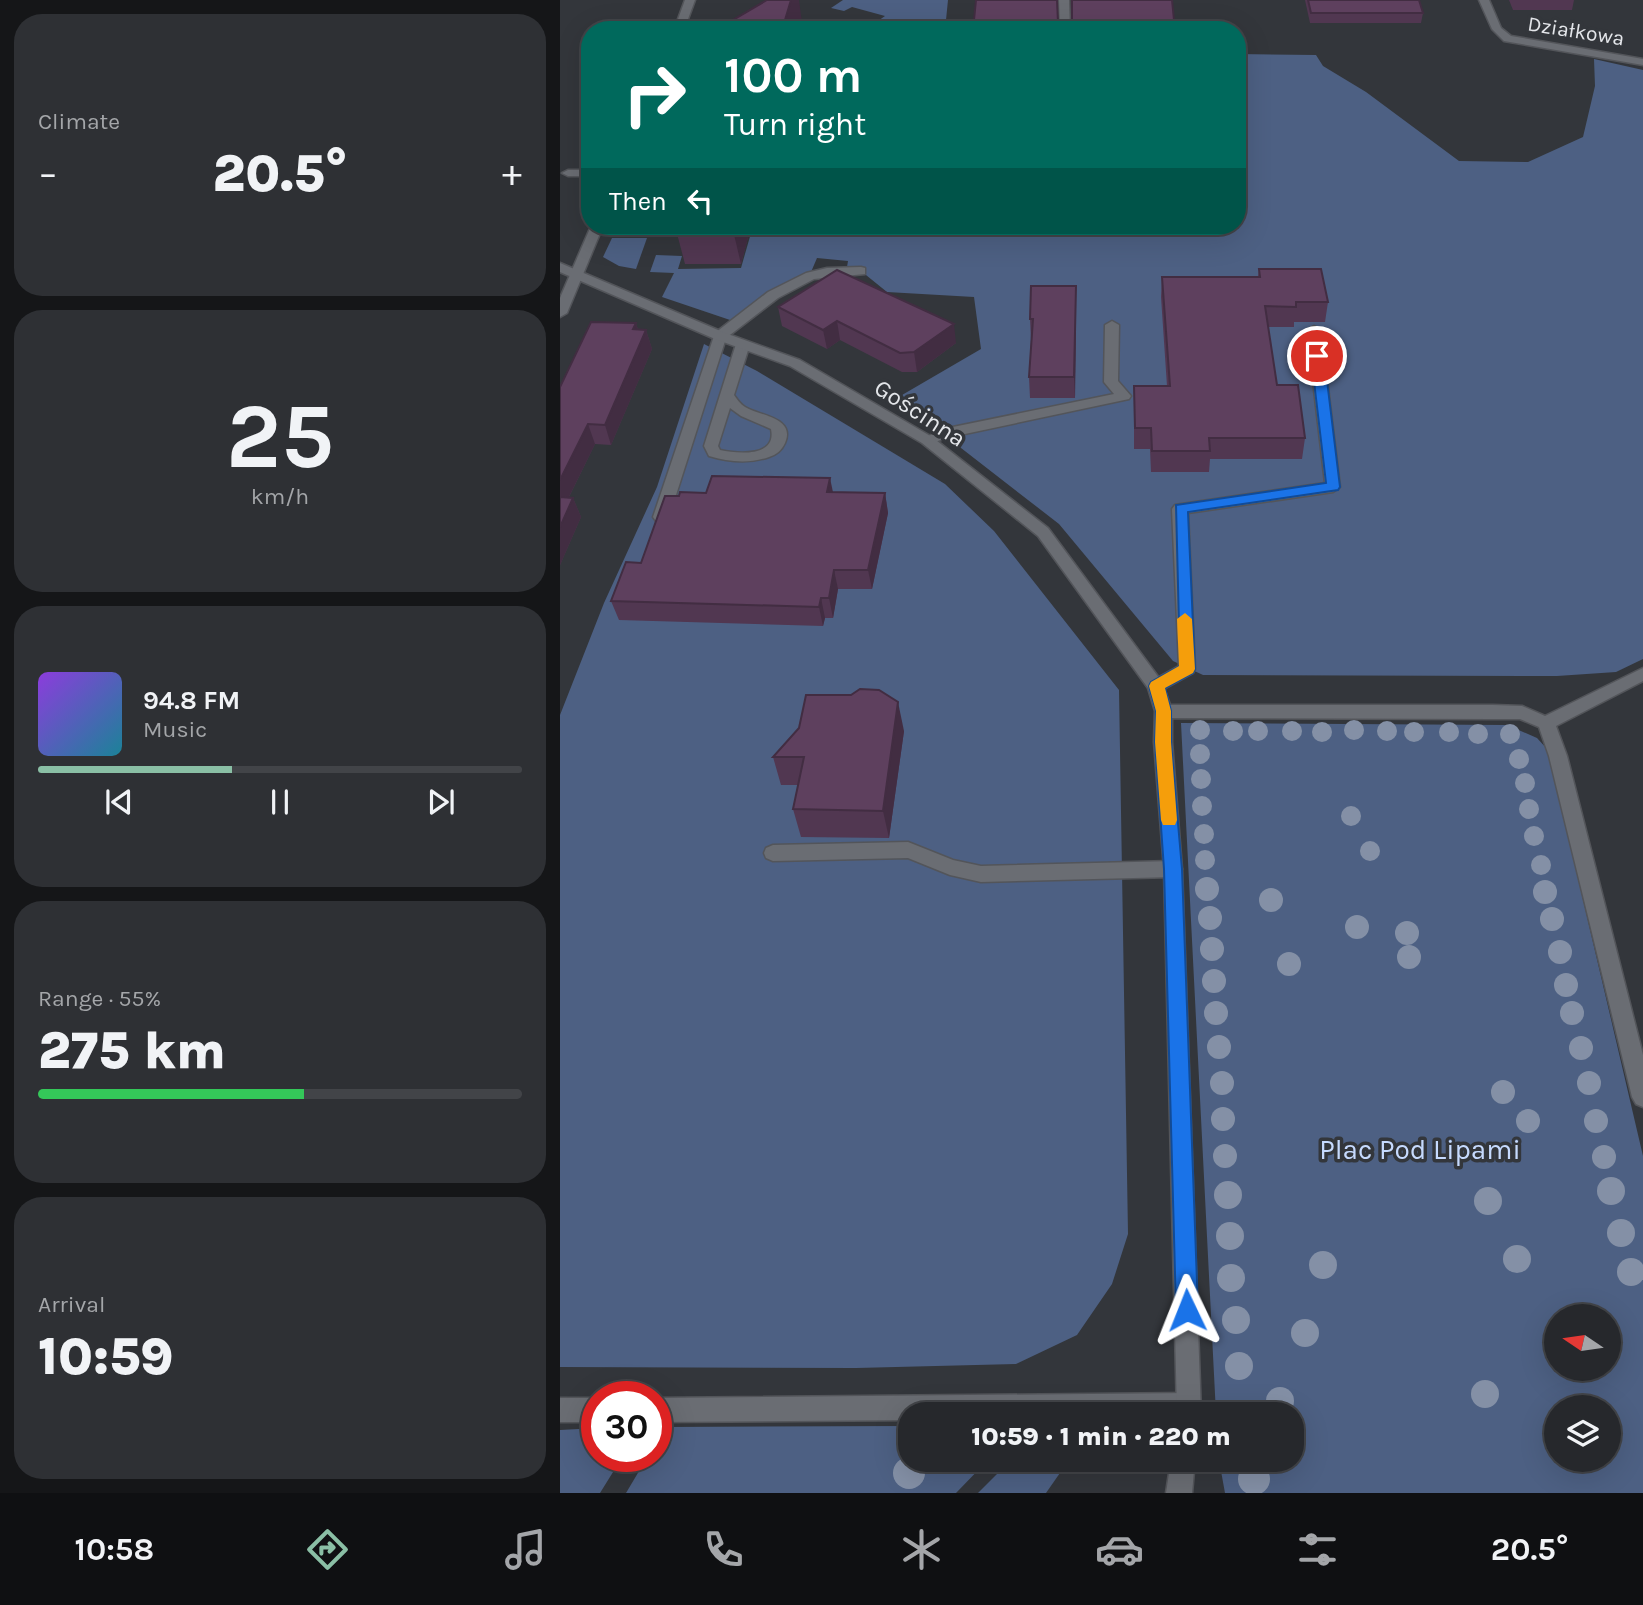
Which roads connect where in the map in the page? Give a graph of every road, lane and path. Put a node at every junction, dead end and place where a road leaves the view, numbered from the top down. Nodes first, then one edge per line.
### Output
1 (690, 0) edge
2 (1064, 0) edge
3 (1484, 0) edge
4 (682, 21) edge
5 (1065, 21) edge
6 (1643, 62) edge
7 (568, 173) dead end
8 (581, 173) edge
9 (593, 235) edge
10 (560, 267) edge
11 (861, 271) dead end
12 (577, 275) junction
13 (560, 313) edge
14 (1112, 325) dead end
15 (1314, 330) dead end
16 (720, 336) junction
17 (743, 344) junction
18 (727, 395) junction
19 (927, 440) junction
20 (654, 537) edge
21 (1643, 674) edge
22 (1156, 686) junction
23 (1164, 711) junction
24 (1546, 723) junction
25 (773, 853) dead end
26 (1173, 869) junction
27 (1643, 1097) edge
28 (1190, 1402) edge
29 (560, 1410) edge
30 (581, 1410) edge
31 (672, 1410) edge
32 (898, 1410) edge
33 (1182, 1472) edge
34 (1179, 1493) edge

1 - 4 street
2 - 5 street
3 - 6 street, Działkowa
7 - 8 street
9 - 12 street
10 - 12 street, Gościnna
11 - 16 street
12 - 13 street
12 - 16 street, Gościnna
14 - 19 street
15 - 22 street
16 - 17 street, Gościnna
16 - 20 street
17 - 18 street
17 - 19 street, Gościnna
18 - 18 street
19 - 22 street, Gościnna
21 - 24 street
22 - 23 street, Gościnna
23 - 24 street
23 - 26 street
24 - 27 street
25 - 26 street
26 - 28 street
29 - 30 street
31 - 32 street
33 - 34 street

